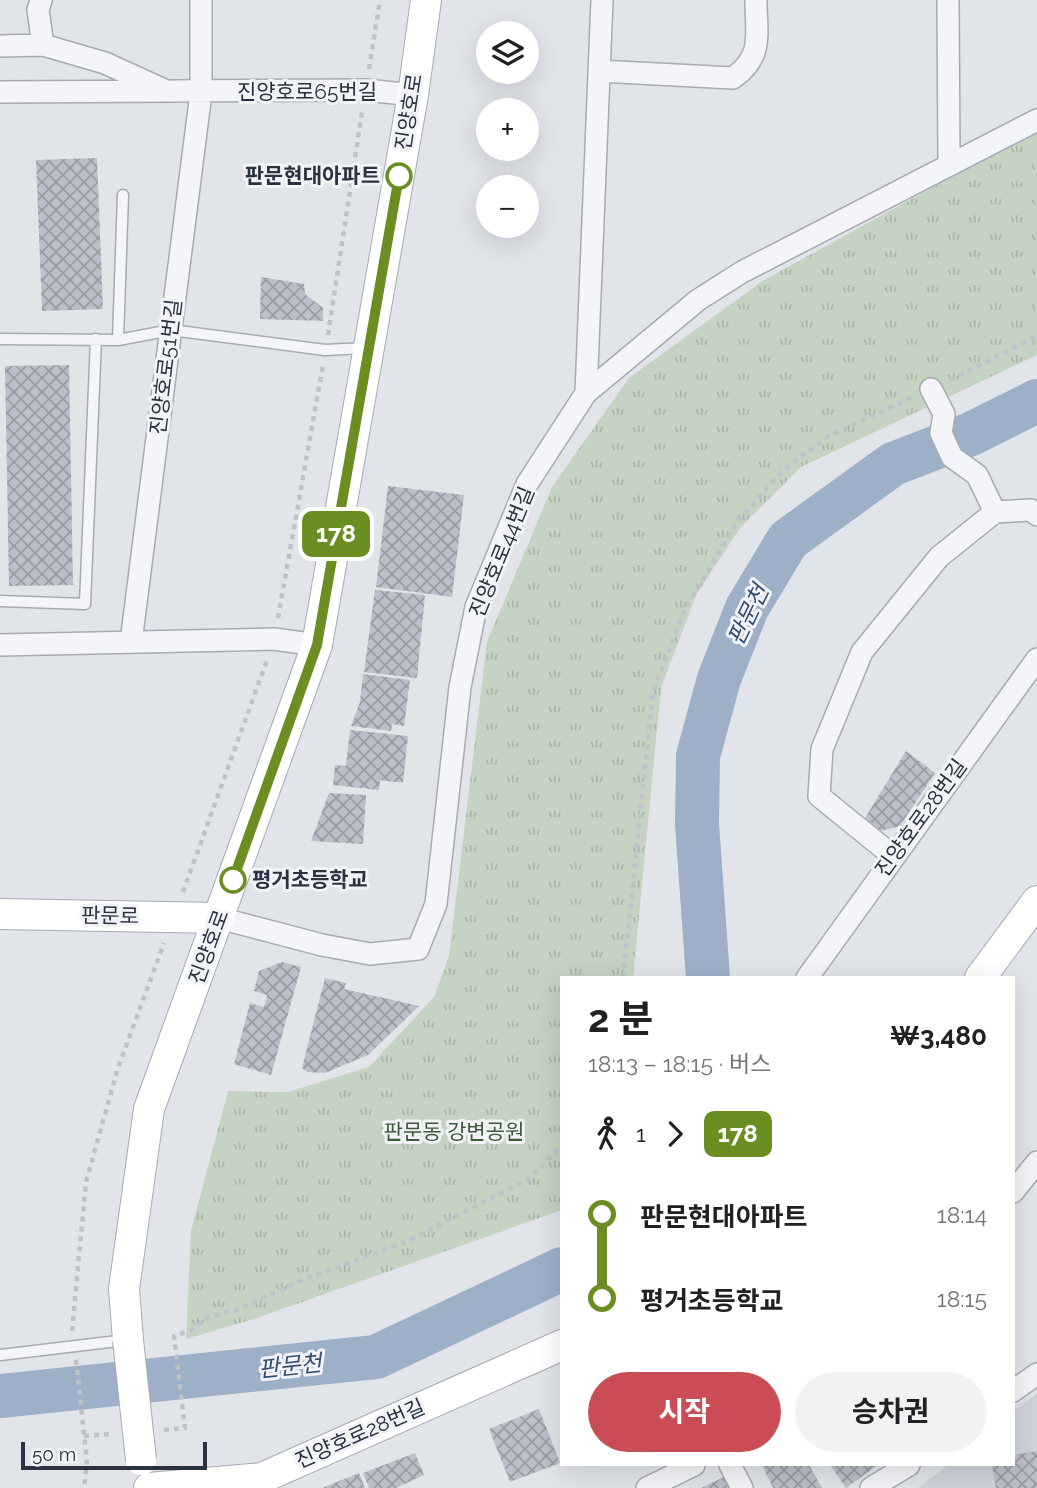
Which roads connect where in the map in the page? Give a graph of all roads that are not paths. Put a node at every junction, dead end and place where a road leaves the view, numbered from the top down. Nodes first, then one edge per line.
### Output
1 (41, 0) edge
2 (201, 0) edge
3 (426, 0) edge
4 (602, 0) edge
5 (755, 0) edge
6 (948, 0) edge
7 (43, 45) junction
8 (0, 46) edge
9 (599, 71) junction
10 (0, 92) edge
11 (168, 92) junction
12 (201, 93) junction
13 (413, 95) junction
14 (1037, 120) edge
15 (949, 163) junction
16 (123, 195) dead end
17 (171, 330) junction
18 (0, 339) edge
19 (96, 339) junction
20 (118, 340) junction
21 (368, 348) junction
22 (931, 389) road end
23 (586, 393) junction
24 (995, 512) junction
25 (1037, 515) edge
26 (0, 601) edge
27 (131, 642) junction
28 (0, 645) edge
29 (317, 645) junction
30 (1037, 659) edge
31 (893, 856) junction
32 (1037, 901) edge
33 (0, 914) edge
34 (219, 918) junction
35 (808, 976) edge
36 (981, 976) edge
37 (1037, 1162) edge
38 (1015, 1190) edge
39 (128, 1340) junction
40 (560, 1346) edge
41 (0, 1355) edge
42 (1037, 1374) edge
43 (1015, 1390) edge
44 (692, 1466) edge
45 (731, 1466) edge
46 (907, 1466) edge
47 (144, 1479) edge
48 (647, 1488) edge
49 (742, 1488) edge
50 (871, 1488) edge

1 - 7 street
2 - 12 street
3 - 13 street, 진양호로
4 - 9 street
5 - 9 street
6 - 15 street
7 - 8 street, 진양호로65번길
7 - 11 street, 진양호로65번길
9 - 23 street
10 - 11 street, 진양호로65번길
11 - 12 street, 진양호로65번길
12 - 13 street, 진양호로65번길
12 - 17 street, 진양호로51번길
13 - 21 street, 진양호로
14 - 15 street, 진양호로44번길
15 - 23 street, 진양호로44번길
16 - 20 lane
17 - 20 lane
17 - 21 lane
17 - 27 street, 진양호로51번길
18 - 19 lane
19 - 20 lane
19 - 26 lane
21 - 29 street, 진양호로
22 - 24 street
23 - 34 street, 진양호로44번길
24 - 25 street
24 - 31 street
27 - 28 street
27 - 29 street
29 - 34 street, 진양호로
30 - 31 street, 진양호로28번길
31 - 35 street, 진양호로28번길
32 - 36 street
33 - 34 street, 판문로
34 - 39 street, 진양호로
37 - 38 street
39 - 41 lane
39 - 47 street, 진양호로, bridge
40 - 47 street, 진양호로28번길
42 - 43 street
44 - 48 street
45 - 49 street
46 - 50 street

